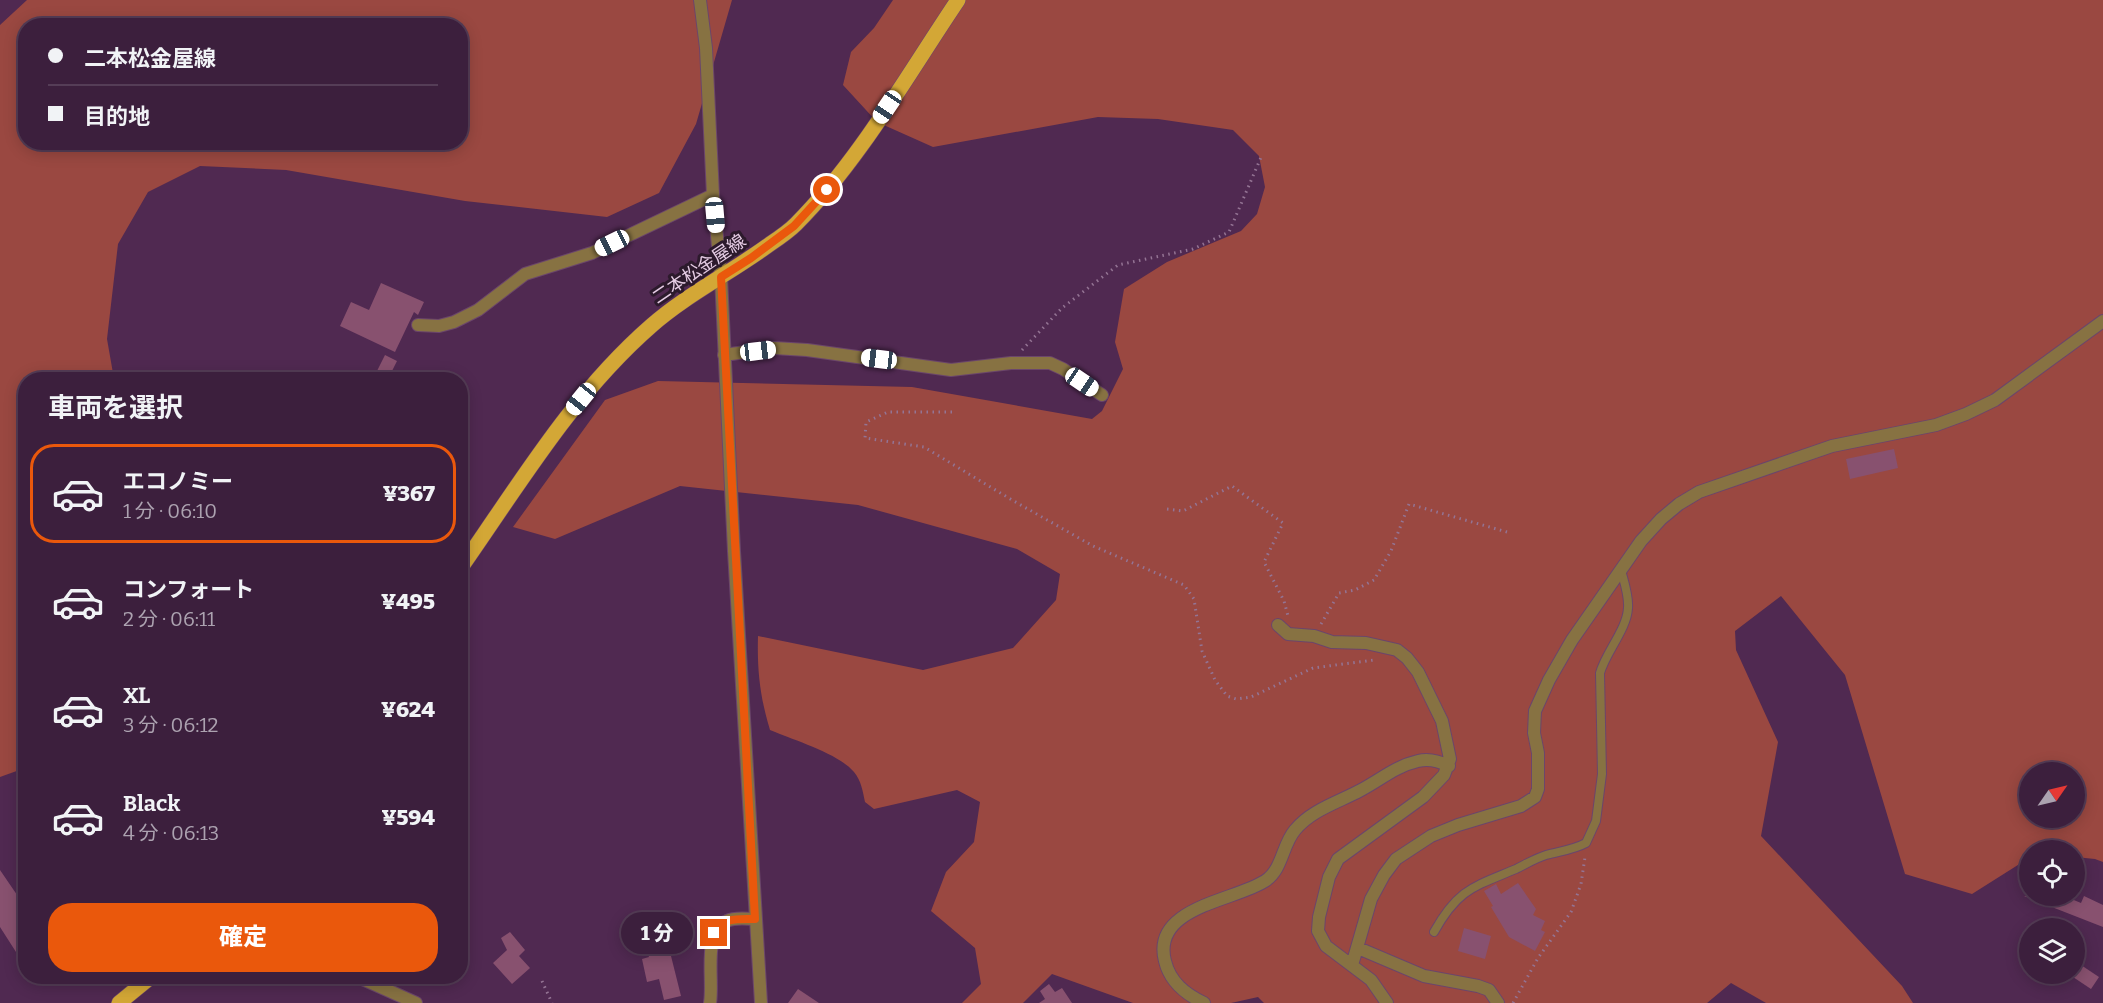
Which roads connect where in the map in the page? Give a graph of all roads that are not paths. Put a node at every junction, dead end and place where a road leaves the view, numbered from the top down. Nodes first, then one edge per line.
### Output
1 (700, 0) edge
2 (958, 0) edge
3 (713, 195) junction
4 (721, 277) junction
5 (2103, 321) edge
6 (418, 325) dead end
7 (724, 355) junction
8 (1102, 395) dead end
9 (468, 557) edge
10 (1620, 570) junction
11 (1278, 625) road end
12 (1449, 766) junction
13 (755, 919) junction
14 (1434, 932) dead end
15 (1358, 948) junction
16 (1352, 965) junction
17 (142, 984) edge
18 (374, 984) edge
19 (119, 1003) edge
20 (416, 1003) edge
21 (710, 1003) edge
22 (761, 1003) edge
23 (1204, 1003) edge
24 (1387, 1003) edge
25 (1498, 1003) edge

1 - 3 street
2 - 4 main road, 二本松金屋線
3 - 4 street
3 - 6 street
4 - 7 street
4 - 9 main road, 二本松金屋線
5 - 10 street
7 - 8 street
7 - 13 street
10 - 14 lane
10 - 15 street
11 - 12 street
12 - 16 street
12 - 23 street
13 - 21 street
13 - 22 street
15 - 16 street
15 - 25 street
16 - 24 street
17 - 19 main road
18 - 20 street

